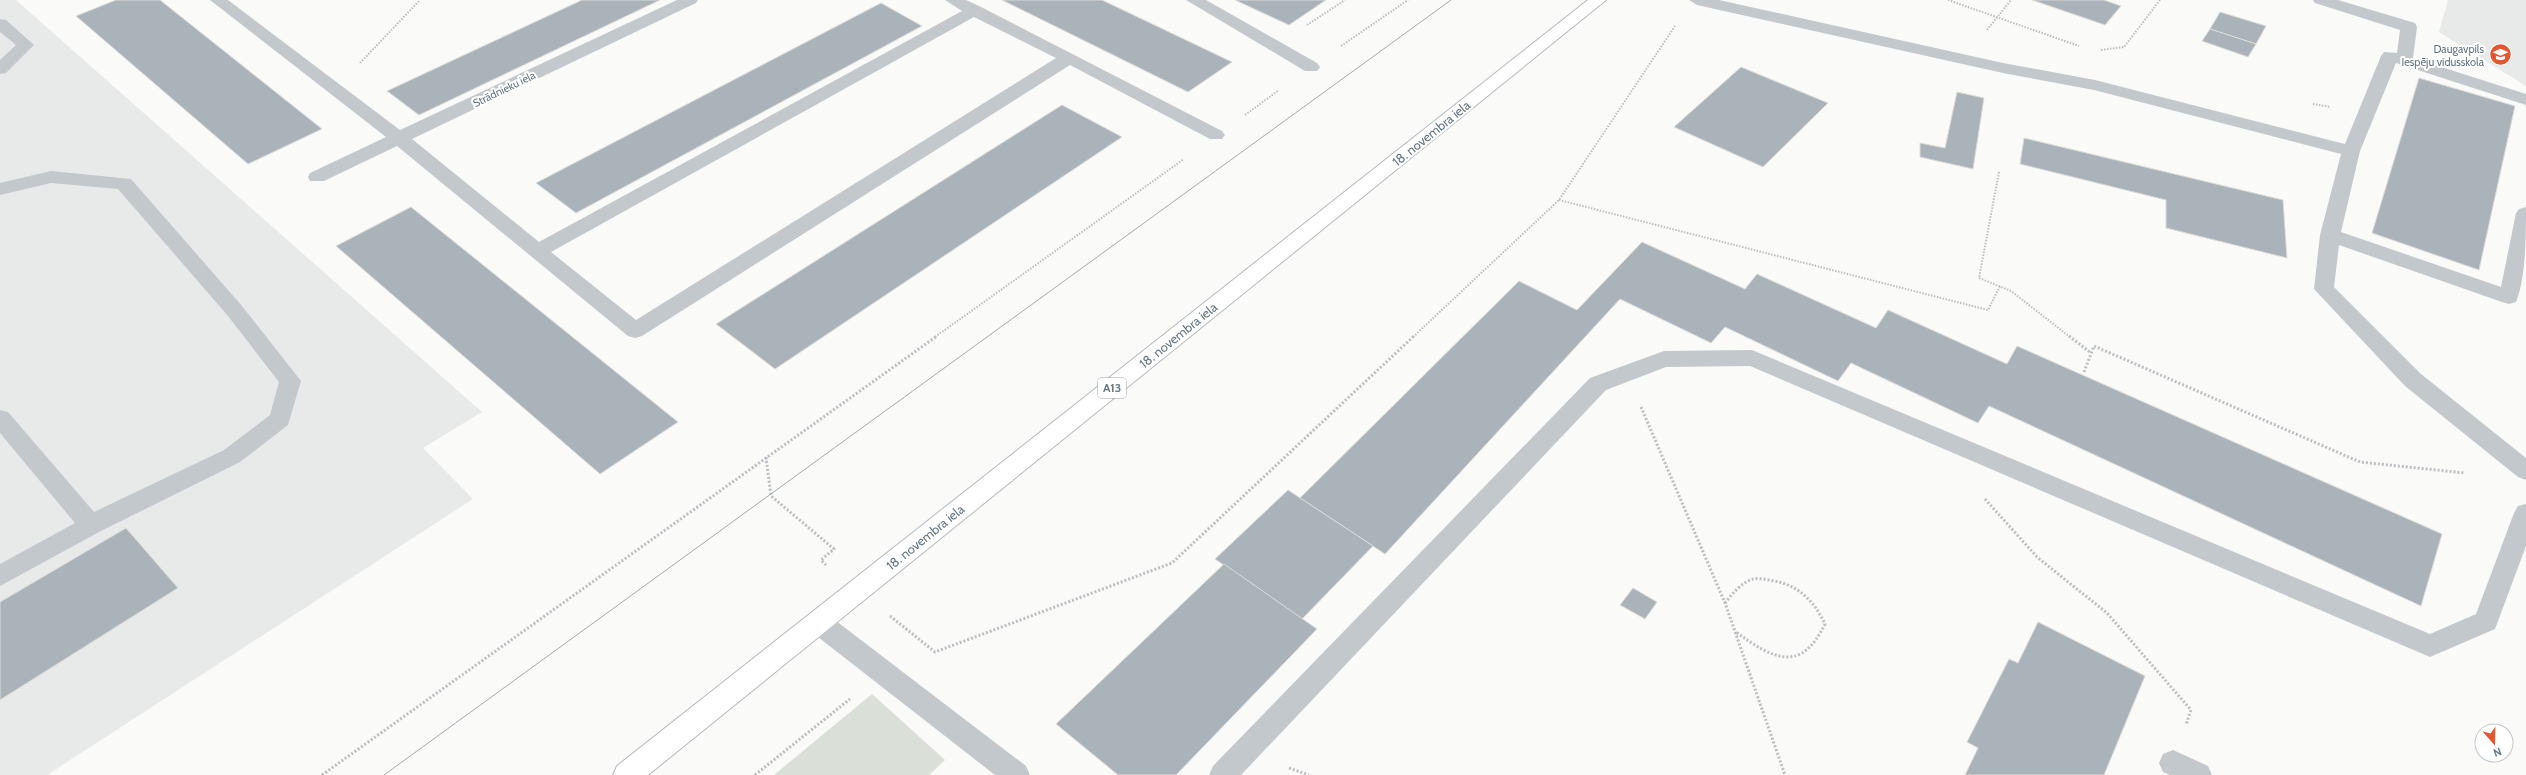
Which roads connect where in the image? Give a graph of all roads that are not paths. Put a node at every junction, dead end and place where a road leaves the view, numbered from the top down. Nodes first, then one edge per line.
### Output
1 (218, 0) edge
2 (690, 0) edge
3 (952, 0) edge
4 (1194, 0) edge
5 (1598, 0) edge
6 (1697, 0) edge
7 (2321, 0) edge
8 (975, 10) junction
9 (0, 24) edge
10 (1069, 58) junction
11 (2404, 61) junction
12 (1311, 67) road end
13 (0, 69) edge
14 (2526, 100) edge
15 (1216, 135) road end
16 (400, 139) junction
17 (2351, 151) junction
18 (317, 178) dead end
19 (0, 189) edge
20 (2526, 212) edge
21 (2330, 235) junction
22 (539, 250) junction
23 (2517, 299) edge
24 (0, 418) edge
25 (2526, 471) edge
26 (2526, 513) edge
27 (91, 525) junction
28 (0, 576) edge
29 (818, 622) junction
30 (2173, 763) road end
31 (627, 775) edge
32 (1016, 775) edge
33 (1223, 775) edge
34 (2198, 775) edge

1 - 16 street
2 - 16 street, Strādnieku iela
3 - 8 street
4 - 12 street
5 - 29 main road, 18. novembra iela / A13
6 - 17 street
7 - 11 street
8 - 10 street
8 - 22 street
9 - 13 street
10 - 15 street
10 - 22 street
11 - 14 street
11 - 17 street
16 - 18 street, Strādnieku iela
16 - 22 street
17 - 21 street
19 - 27 street
20 - 23 street
21 - 23 street
21 - 25 street
24 - 27 street
26 - 33 street
27 - 28 street
29 - 31 main road, 18. novembra iela / A13
29 - 32 street
30 - 34 street

